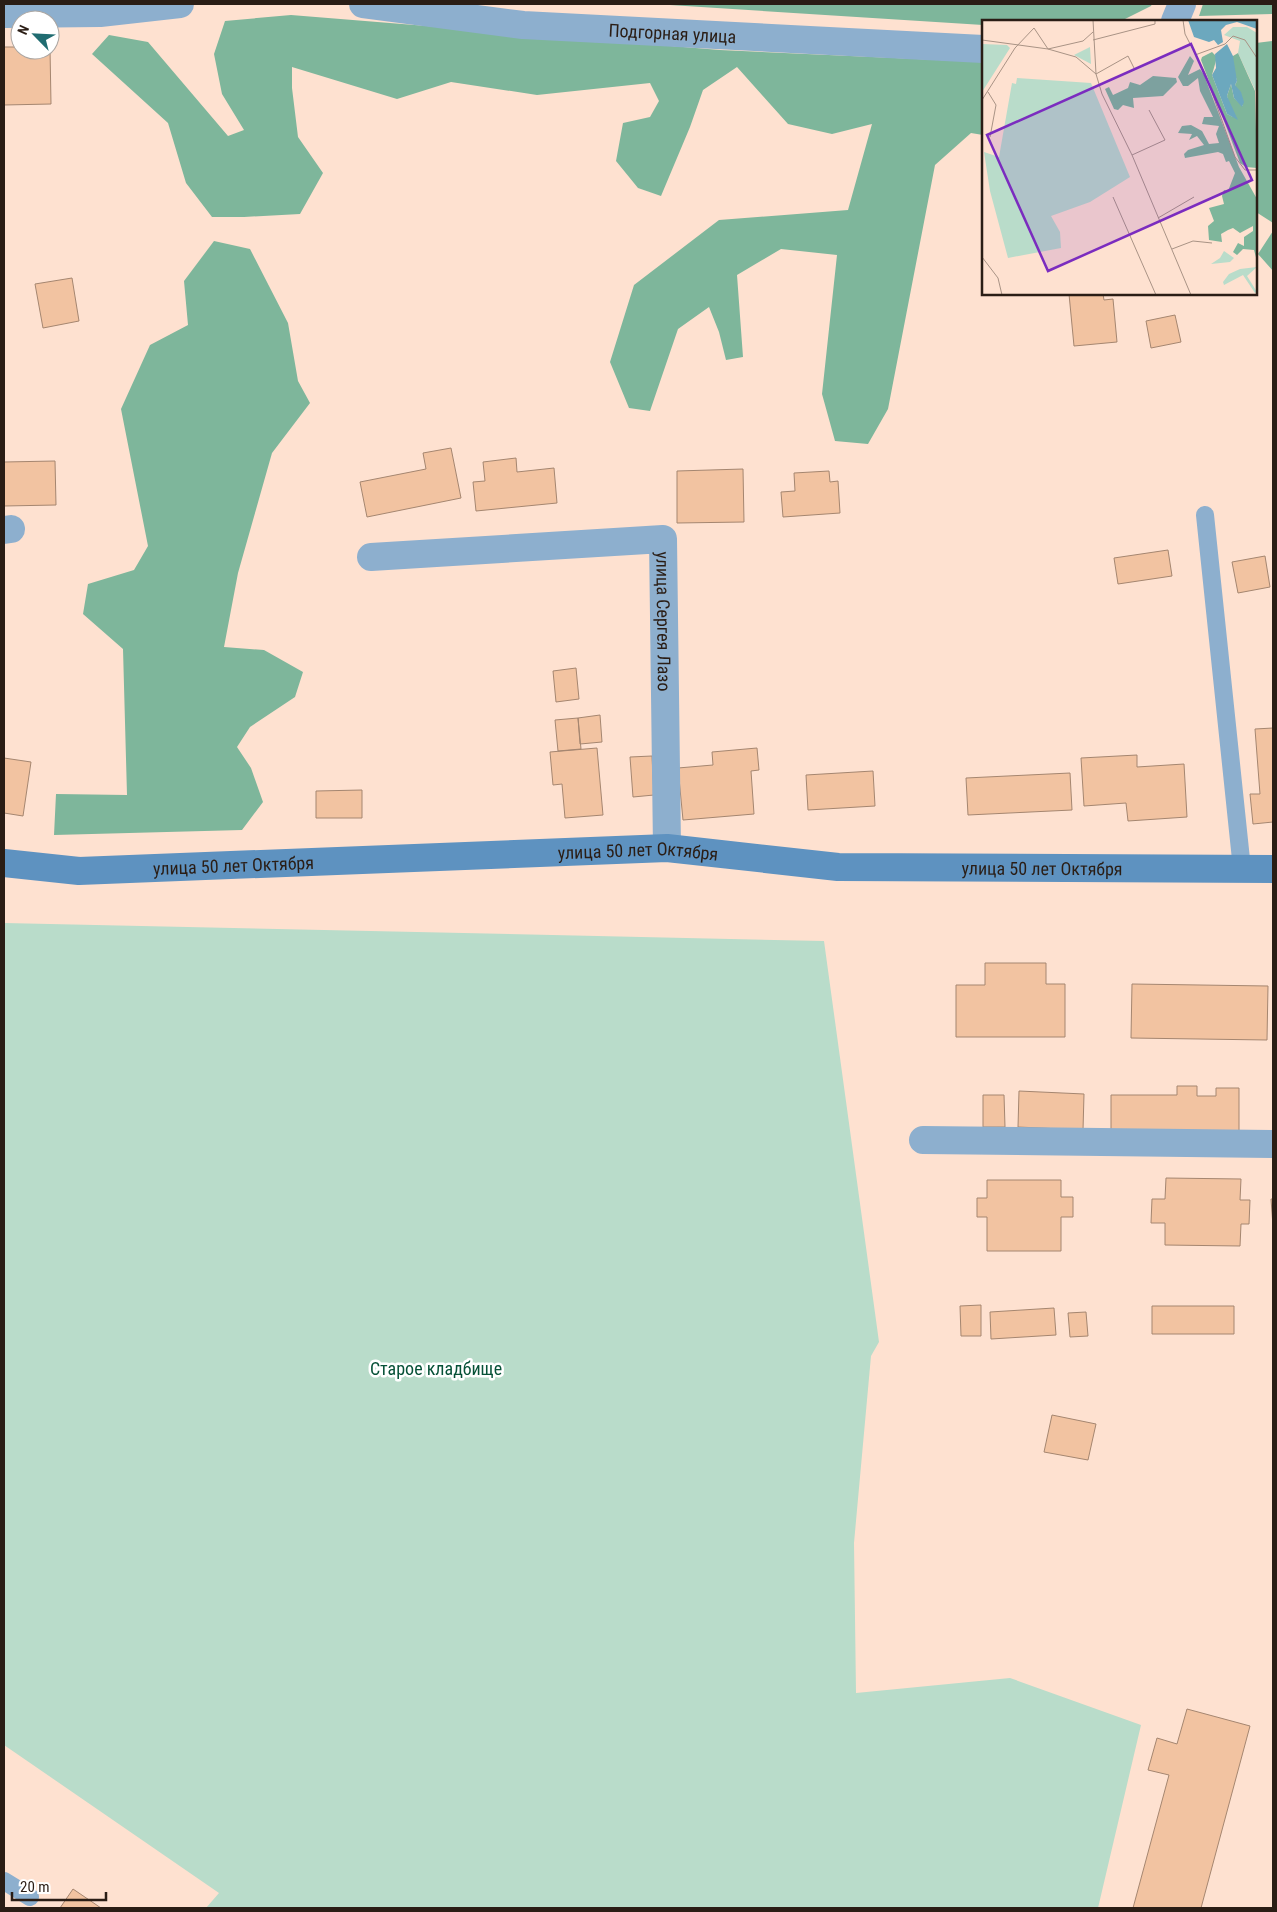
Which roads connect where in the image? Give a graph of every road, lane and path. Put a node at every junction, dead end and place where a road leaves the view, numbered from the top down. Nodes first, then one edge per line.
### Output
1 (180, 4) edge
2 (363, 4) edge
3 (1182, 4) edge
4 (100, 9) edge
5 (4, 14) edge
6 (1175, 20) edge
7 (982, 49) edge
8 (1205, 515) dead end
9 (371, 557) dead end
10 (667, 848) junction
11 (4, 863) edge
12 (1242, 869) junction
13 (1273, 869) edge
14 (923, 1140) dead end
15 (1273, 1144) edge
16 (4, 1881) edge
17 (30, 1897) dead end

1 - 4 street
2 - 7 street, Подгорная улица
3 - 6 street
4 - 5 street
8 - 12 lane
9 - 10 street, улица Сергея Лазо
10 - 11 main road, улица 50 лет Октября
10 - 12 main road, улица 50 лет Октября
12 - 13 main road, улица 50 лет Октября
14 - 15 street
16 - 17 lane

